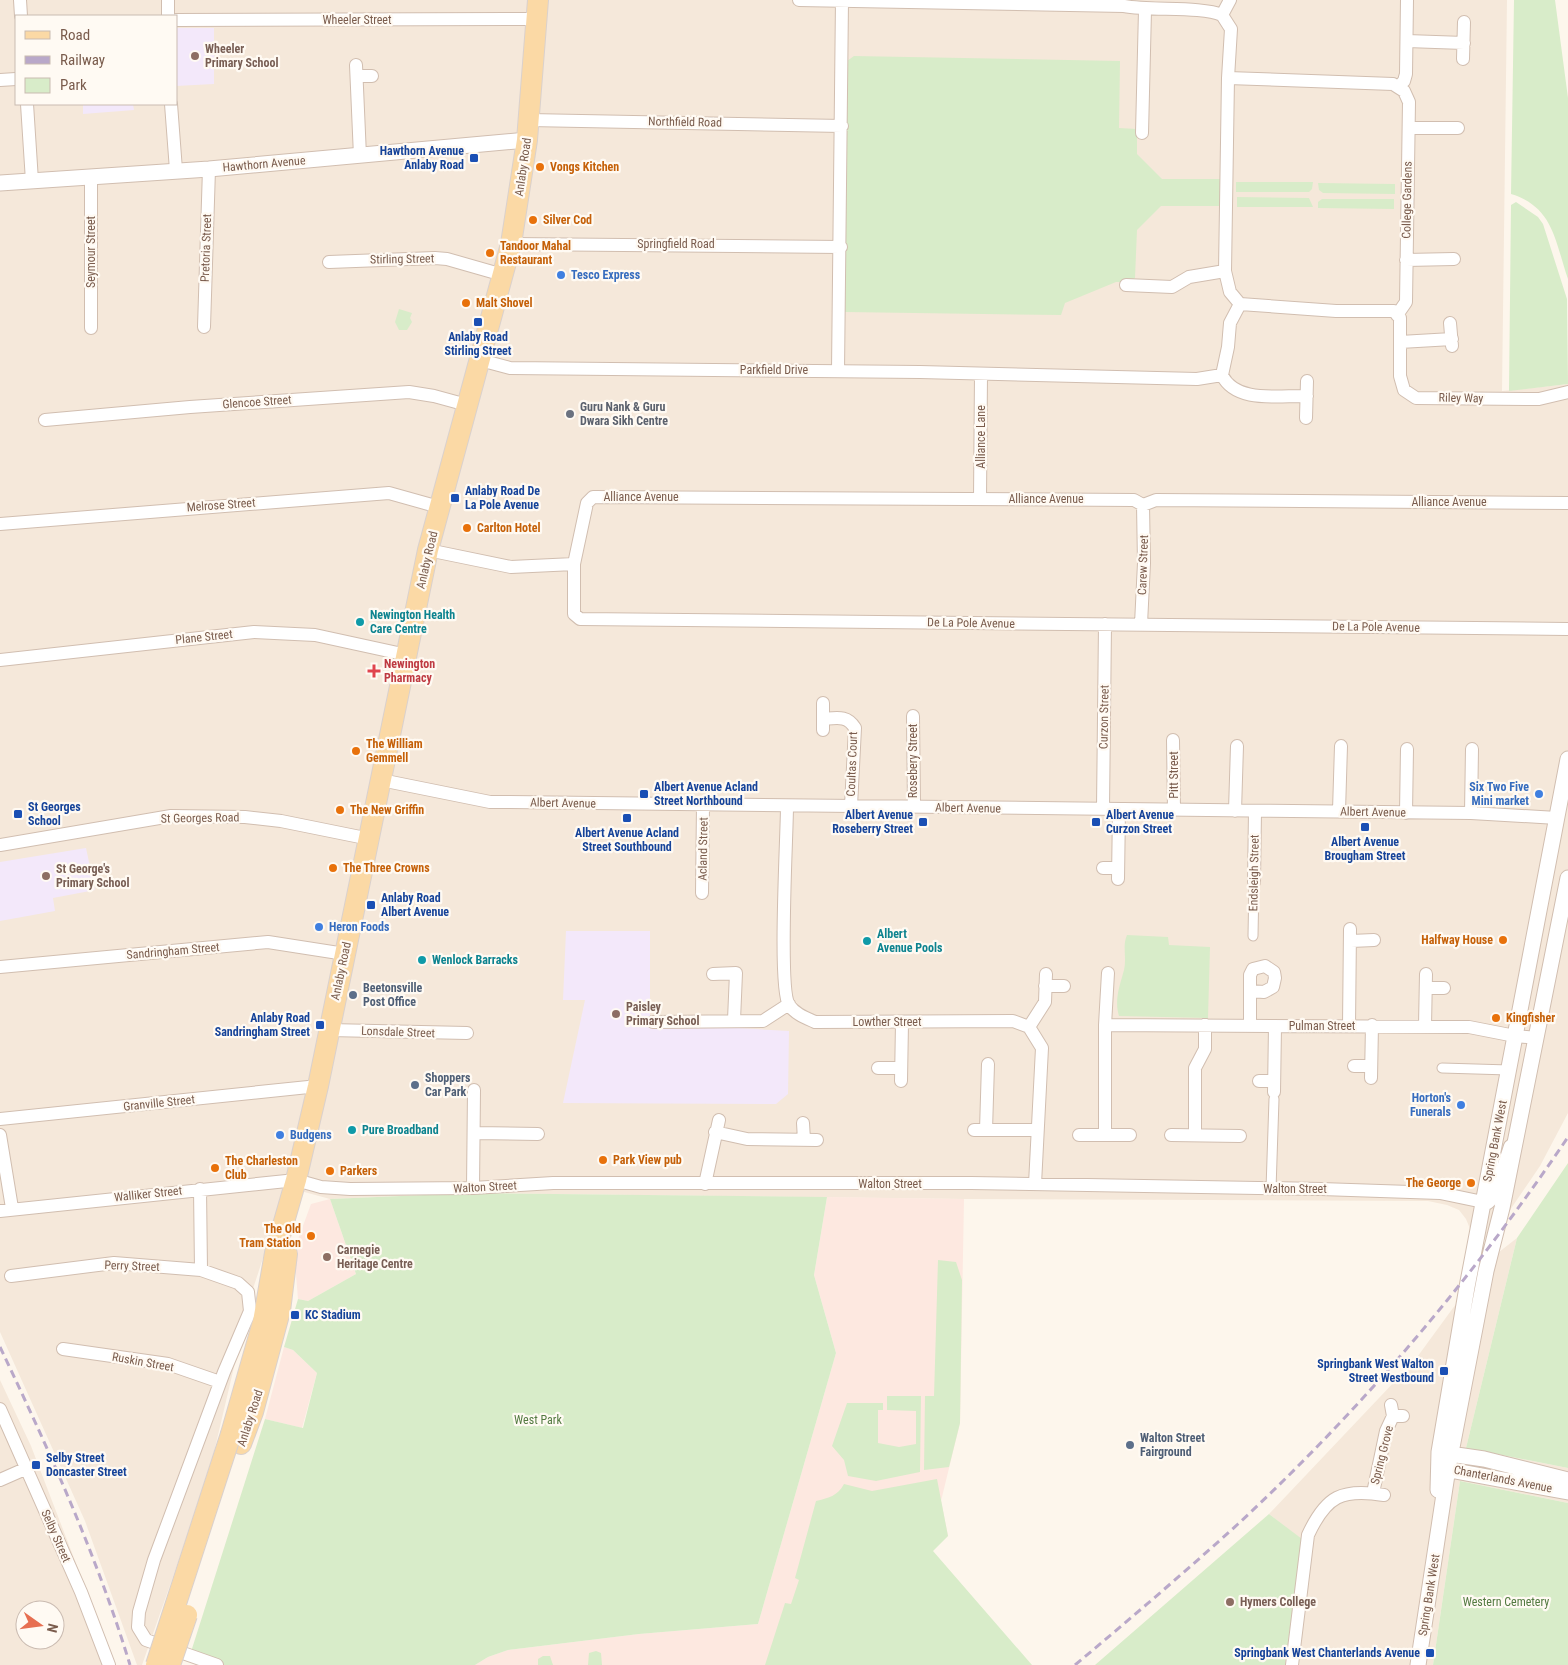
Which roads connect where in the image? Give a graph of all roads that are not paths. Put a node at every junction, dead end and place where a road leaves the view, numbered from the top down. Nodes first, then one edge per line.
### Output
1 (20, 0) edge
2 (168, 0) edge
3 (799, 0) edge
4 (842, 0) edge
5 (1230, 0) edge
6 (1407, 0) edge
7 (538, 10) edge
8 (1145, 10) junction
9 (20, 15) edge
10 (168, 15) edge
11 (1222, 15) junction
12 (178, 20) edge
13 (1464, 22) dead end
14 (1406, 41) junction
15 (1464, 43) junction
16 (1464, 59) dead end
17 (372, 76) dead end
18 (1228, 78) junction
19 (15, 79) edge
20 (0, 80) edge
21 (1398, 87) junction
22 (27, 105) edge
23 (171, 105) edge
24 (529, 120) junction
25 (842, 126) junction
26 (1409, 128) junction
27 (1458, 128) dead end
28 (1142, 133) dead end
29 (527, 140) junction
30 (360, 156) junction
31 (209, 169) junction
32 (176, 170) junction
33 (91, 176) junction
34 (32, 181) junction
35 (0, 183) edge
36 (511, 244) junction
37 (841, 247) junction
38 (1454, 259) dead end
39 (1406, 260) junction
40 (329, 262) dead end
41 (1225, 271) junction
42 (503, 275) junction
43 (1126, 285) dead end
44 (1240, 304) junction
45 (1397, 315) junction
46 (1450, 323) dead end
47 (204, 327) dead end
48 (91, 328) dead end
49 (1400, 342) junction
50 (480, 360) junction
51 (838, 371) junction
52 (981, 374) junction
53 (1222, 375) junction
54 (1307, 380) dead end
55 (1568, 392) edge
56 (1307, 396) junction
57 (467, 405) junction
58 (1306, 418) dead end
59 (45, 420) dead end
60 (980, 499) junction
61 (1568, 503) edge
62 (1143, 505) junction
63 (439, 507) junction
64 (0, 524) edge
65 (428, 550) junction
66 (574, 564) junction
67 (1105, 624) junction
68 (1141, 624) junction
69 (1568, 629) edge
70 (406, 655) junction
71 (0, 660) edge
72 (823, 703) dead end
73 (913, 716) dead end
74 (1173, 740) dead end
75 (1237, 746) dead end
76 (1341, 746) dead end
77 (1407, 749) dead end
78 (1472, 750) dead end
79 (1568, 759) edge
80 (381, 780) junction
81 (703, 804) junction
82 (787, 806) junction
83 (851, 806) junction
84 (914, 807) junction
85 (1103, 809) junction
86 (1119, 809) junction
87 (1174, 810) junction
88 (1235, 811) junction
89 (1255, 811) junction
90 (1339, 812) junction
91 (1406, 812) junction
92 (1471, 813) junction
93 (1556, 818) junction
94 (370, 839) junction
95 (0, 845) edge
96 (1103, 868) dead end
97 (1568, 878) edge
98 (1254, 882) joint
99 (702, 893) dead end
100 (1254, 936) dead end
101 (1374, 940) dead end
102 (345, 954) junction
103 (0, 967) edge
104 (1108, 973) dead end
105 (714, 974) dead end
106 (1426, 974) dead end
107 (1064, 986) dead end
108 (1427, 988) junction
109 (1444, 988) dead end
110 (1250, 991) dead end
111 (789, 1004) junction
112 (734, 1020) junction
113 (653, 1022) dead end
114 (902, 1023) junction
115 (1105, 1025) junction
116 (1205, 1025) junction
117 (1372, 1025) junction
118 (1250, 1026) junction
119 (1275, 1026) junction
120 (1349, 1026) junction
121 (1425, 1026) junction
122 (1029, 1027) junction
123 (329, 1030) junction
124 (468, 1033) dead end
125 (1515, 1036) junction
126 (1538, 1038) junction
127 (988, 1064) dead end
128 (1354, 1066) dead end
129 (878, 1068) dead end
130 (1442, 1068) dead end
131 (1508, 1070) junction
132 (1259, 1081) dead end
133 (318, 1086) junction
134 (474, 1090) dead end
135 (1274, 1091) junction
136 (0, 1118) edge
137 (803, 1123) dead end
138 (1519, 1124) junction
139 (1037, 1130) junction
140 (474, 1133) junction
141 (538, 1134) dead end
142 (0, 1135) edge
143 (1079, 1135) dead end
144 (1105, 1135) junction
145 (1130, 1135) dead end
146 (1171, 1135) dead end
147 (1195, 1135) junction
148 (1240, 1136) dead end
149 (804, 1140) junction
150 (817, 1140) dead end
151 (296, 1180) junction
152 (705, 1184) junction
153 (1035, 1184) junction
154 (473, 1188) junction
155 (200, 1189) junction
156 (1271, 1189) junction
157 (1483, 1203) junction
158 (6, 1210) edge
159 (201, 1270) junction
160 (11, 1276) dead end
161 (63, 1350) dead end
162 (220, 1382) junction
163 (0, 1408) edge
164 (1396, 1412) dead end
165 (236, 1439) junction
166 (1444, 1461) junction
167 (25, 1469) junction
168 (0, 1480) edge
169 (1568, 1480) edge
170 (1568, 1492) edge
171 (110, 1665) edge
172 (156, 1665) edge
173 (170, 1665) edge
174 (218, 1665) edge
175 (1292, 1665) edge
176 (1418, 1665) edge

1 - 9 street
2 - 10 street
3 - 4 street
4 - 8 street
4 - 25 street
5 - 11 street
6 - 14 street
7 - 12 street, Wheeler Street
7 - 24 main road, Anlaby Road
8 - 11 street
8 - 28 street
11 - 18 street
13 - 15 street
14 - 15 street
14 - 21 street
15 - 16 street
17 - 30 street
18 - 21 street
18 - 41 street
19 - 20 street
21 - 26 street, College Gardens
22 - 34 street
23 - 32 street
24 - 25 street, Northfield Road
24 - 29 main road, Anlaby Road
25 - 37 street
26 - 27 street
26 - 39 street, College Gardens
29 - 30 street, Hawthorn Avenue
29 - 36 main road, Anlaby Road
30 - 31 street, Hawthorn Avenue
31 - 32 street, Hawthorn Avenue
31 - 47 street, Pretoria Street
32 - 33 street, Hawthorn Avenue
33 - 34 street, Hawthorn Avenue
33 - 48 street, Seymour Street
34 - 35 street, Hawthorn Avenue
36 - 37 street, Springfield Road
36 - 42 main road, Anlaby Road
37 - 51 street
38 - 39 street
39 - 45 street, College Gardens
40 - 42 street, Stirling Street
41 - 43 street
41 - 44 street
42 - 50 main road, Anlaby Road
44 - 45 street
44 - 53 street
45 - 49 street, Riley Way
46 - 49 street
49 - 55 street, Riley Way
50 - 51 street, Parkfield Drive
50 - 57 main road, Anlaby Road
51 - 52 street, Parkfield Drive
52 - 53 street, Parkfield Drive
52 - 60 street, Alliance Lane
53 - 56 street
54 - 56 street
56 - 58 street
57 - 59 street, Glencoe Street
57 - 63 main road, Anlaby Road
60 - 62 street, Alliance Avenue
60 - 66 street, Alliance Avenue
61 - 62 street, Alliance Avenue
62 - 68 street, Carew Street
63 - 64 street, Melrose Street
63 - 65 main road, Anlaby Road
65 - 66 street
65 - 70 main road, Anlaby Road
66 - 67 street, De La Pole Avenue
67 - 68 street, De La Pole Avenue
67 - 85 street, Curzon Street
68 - 69 street, De La Pole Avenue
70 - 71 street, Plane Street
70 - 80 main road, Anlaby Road
72 - 83 street, Coultas Court
73 - 84 street, Rosebery Street
74 - 87 street, Pitt Street
75 - 88 street
76 - 90 street
77 - 91 street
78 - 92 street
79 - 93 street, Spring Bank West
80 - 81 street, Albert Avenue
80 - 94 main road, Anlaby Road
81 - 82 street, Albert Avenue
81 - 99 street, Acland Street
82 - 83 street, Albert Avenue
82 - 111 street
83 - 84 street, Albert Avenue
84 - 85 street, Albert Avenue
85 - 86 street, Albert Avenue
86 - 87 street, Albert Avenue
86 - 96 street
87 - 88 street, Albert Avenue
88 - 89 street, Albert Avenue
89 - 90 street, Albert Avenue
89 - 98 street, Endsleigh Street
90 - 91 street, Albert Avenue
91 - 92 street, Albert Avenue
92 - 93 street, Albert Avenue
93 - 125 street, Spring Bank West
94 - 95 street, St Georges Road
94 - 102 main road, Anlaby Road
97 - 126 street, Spring Bank West
98 - 100 street, Endsleigh Street
101 - 120 street
102 - 103 street, Sandringham Street
102 - 123 main road, Anlaby Road
104 - 115 street
105 - 112 street
106 - 108 street
107 - 122 street
108 - 109 street
108 - 121 street
110 - 118 street
111 - 112 street
111 - 114 street, Lowther Street
112 - 113 street
114 - 122 street, Lowther Street
114 - 129 street
115 - 116 street, Pulman Street
115 - 144 street
116 - 118 street, Pulman Street
116 - 147 street
117 - 120 street, Pulman Street
117 - 121 street, Pulman Street
117 - 128 street
118 - 119 street, Pulman Street
119 - 120 street, Pulman Street
119 - 135 street
121 - 125 street, Pulman Street
122 - 139 street
123 - 124 street, Lonsdale Street
123 - 133 main road, Anlaby Road
125 - 126 street, Pulman Street
125 - 131 street, Spring Bank West
126 - 138 street, Spring Bank West
127 - 139 street
130 - 131 street
131 - 157 street, Spring Bank West
132 - 135 street
133 - 136 street, Granville Street
133 - 151 main road, Anlaby Road
134 - 140 street
135 - 156 street
137 - 149 street
138 - 157 street
138 - 166 street, Spring Bank West
139 - 153 street
140 - 141 street
140 - 154 street
142 - 158 street
143 - 144 street
144 - 145 street
146 - 147 street
147 - 148 street
149 - 150 street
149 - 152 street
151 - 154 street, Walton Street
151 - 155 street, Walliker Street
151 - 165 main road, Anlaby Road
152 - 153 street, Walton Street
152 - 154 street, Walton Street
153 - 156 street, Walton Street
155 - 158 street, Walliker Street
155 - 159 street
156 - 157 street, Walton Street
157 - 166 street, Spring Bank West
159 - 160 street, Perry Street
159 - 162 street, Perry Street
161 - 162 street, Ruskin Street
162 - 174 street
163 - 167 street, Selby Street
164 - 175 street, Spring Grove
165 - 172 main road, Anlaby Road, bridge
165 - 173 main road, Anlaby Road, bridge
166 - 169 street, Chanterlands Avenue
166 - 170 street, Chanterlands Avenue
166 - 176 street, Spring Bank West
167 - 168 street
167 - 171 street, Selby Street

